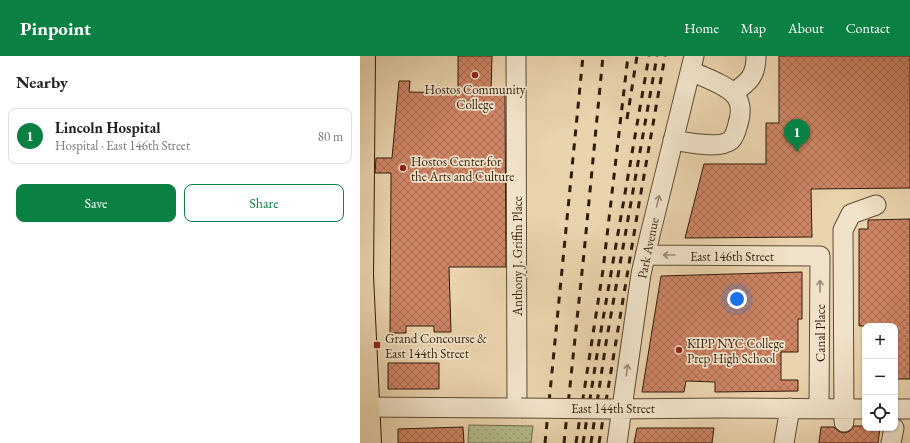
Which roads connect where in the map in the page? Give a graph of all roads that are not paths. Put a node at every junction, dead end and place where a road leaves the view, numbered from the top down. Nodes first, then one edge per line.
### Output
1 (364, 56) edge
2 (516, 56) edge
3 (756, 56) edge
4 (693, 64) edge
5 (733, 93) junction
6 (673, 140) junction
7 (876, 205) dead end
8 (645, 255) junction
9 (820, 256) joint
10 (364, 407) edge
11 (519, 408) junction
12 (616, 408) junction
13 (790, 408) junction
14 (819, 409) junction
15 (862, 410) edge
16 (844, 416) junction
17 (894, 431) edge
18 (370, 443) edge
19 (617, 443) edge
20 (784, 443) edge
21 (892, 443) edge

1 - 10 main road
2 - 11 street, Anthony J. Griffin Place
3 - 5 street
4 - 5 street
4 - 6 street, Park Avenue
5 - 6 street
8 -> 6 street, Park Avenue
7 - 16 street
9 -> 8 street, East 146th Street
12 -> 8 street, Park Avenue
14 -> 9 street, Canal Place
10 - 11 street, East 144th Street
10 - 18 main road
11 - 12 street, East 144th Street, bridge
12 - 13 street, East 144th Street
12 - 19 street, Park Avenue
13 - 14 street, East 144th Street
13 - 20 street
14 - 16 street, East 144th Street
15 - 16 street, East 144th Street
17 - 21 street

